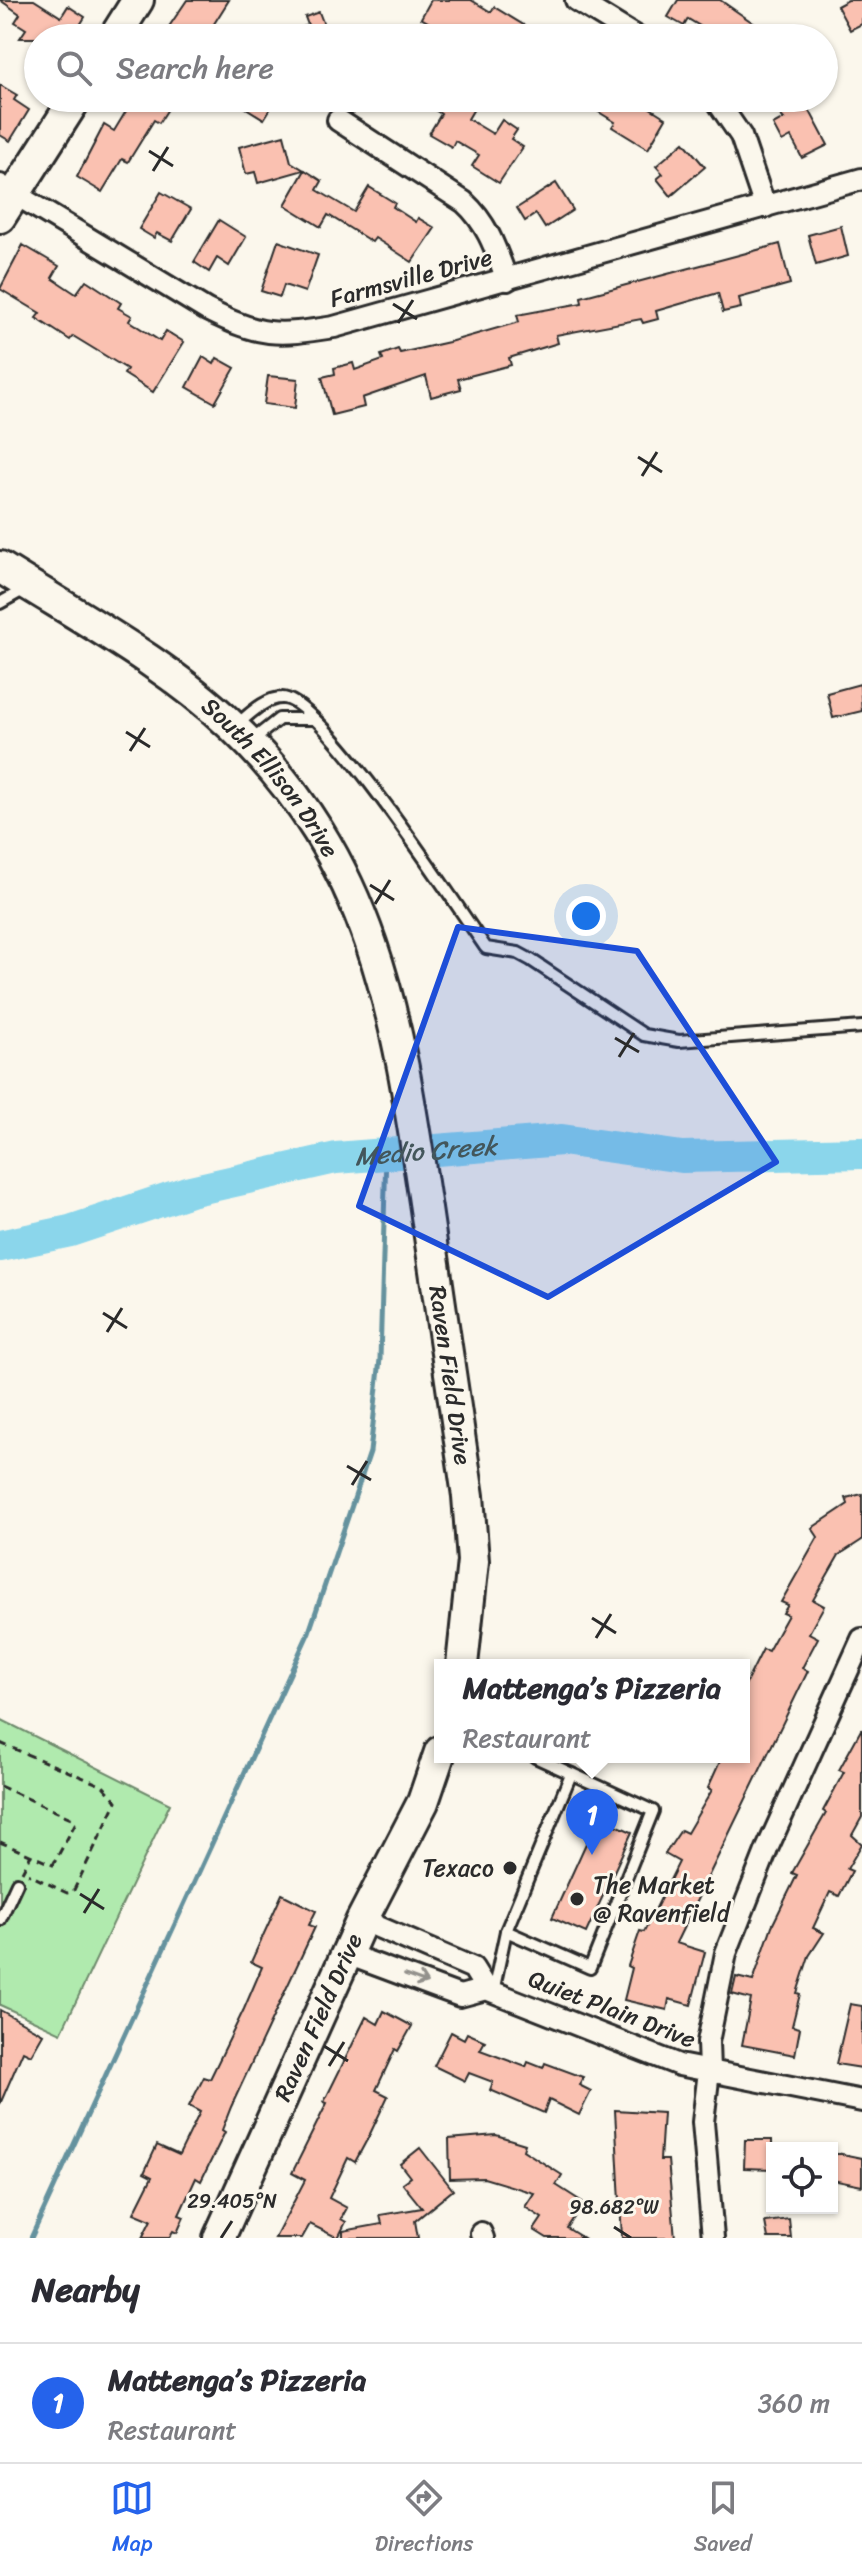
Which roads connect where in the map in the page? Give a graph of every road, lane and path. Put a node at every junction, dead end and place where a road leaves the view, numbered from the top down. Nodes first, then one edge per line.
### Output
1 (138, 0) edge
2 (576, 0) edge
3 (123, 24) edge
4 (615, 24) edge
5 (66, 112) edge
6 (725, 112) edge
7 (338, 120) dead end
8 (862, 179) edge
9 (5, 199) edge
10 (765, 207) junction
11 (507, 280) junction
12 (0, 567) edge
13 (31, 586) junction
14 (0, 603) edge
15 (315, 719) junction
16 (241, 735) junction
17 (862, 1027) edge
18 (408, 1088) joint
19 (862, 1639) edge
20 (463, 1659) edge
21 (0, 1743) edge
22 (436, 1763) edge
23 (548, 1763) edge
24 (571, 1774) junction
25 (0, 1786) edge
26 (0, 1842) edge
27 (31, 1855) junction
28 (23, 1872) junction
29 (17, 1883) joint
30 (0, 1920) edge
31 (362, 1920) junction
32 (506, 1931) junction
33 (347, 1954) junction
34 (489, 1991) junction
35 (709, 2071) junction
36 (862, 2101) edge
37 (219, 2238) edge
38 (713, 2238) edge

1 - 3 street
2 - 4 street
5 - 9 street
6 - 10 street
7 - 11 street
8 - 10 street, Farmsville Drive
9 - 11 street, Farmsville Drive
10 - 11 street, Farmsville Drive
12 - 13 street, South Ellison Drive
13 - 14 lane
13 - 16 street, South Ellison Drive
15 - 16 lane
15 - 16 lane
15 - 17 lane
16 - 18 street, South Ellison Drive
18 - 20 street, Raven Field Drive
19 - 35 street
21 - 28 path
22 - 31 street, Raven Field Drive
23 - 24 lane
24 - 32 lane
24 - 32 lane
25 - 27 path
26 - 27 path
27 - 28 path
28 - 29 path
29 - 30 lane
31 - 33 street, Raven Field Drive
31 - 34 street, Quiet Plain Drive
32 - 34 lane
33 -> 34 street, Quiet Plain Drive
33 - 37 street, Raven Field Drive
34 - 35 street, Quiet Plain Drive
35 - 36 street, Quiet Plain Drive
35 - 38 street

